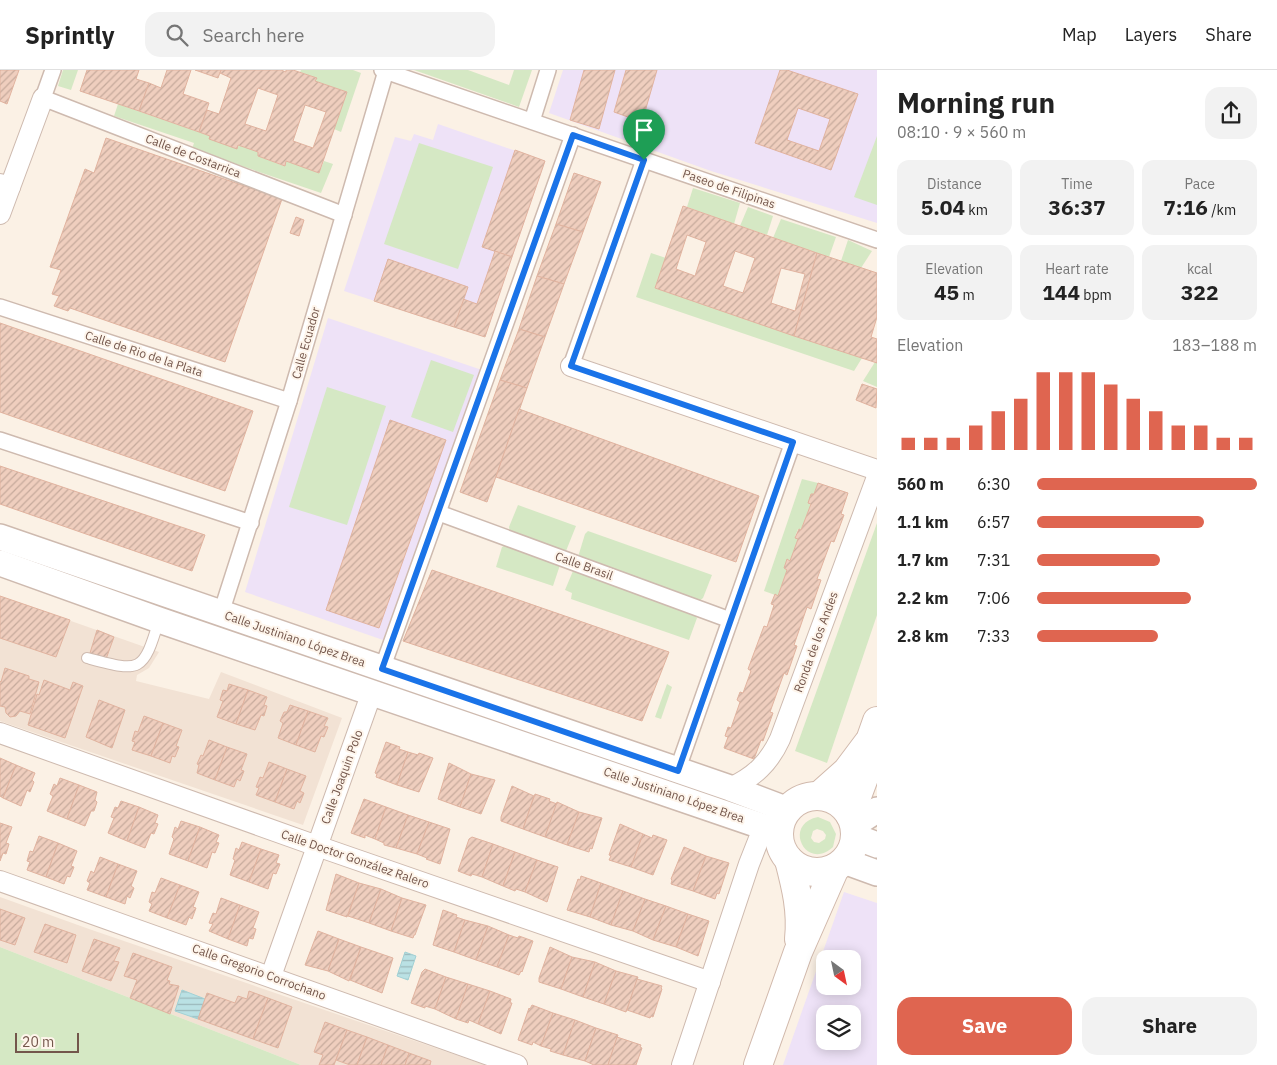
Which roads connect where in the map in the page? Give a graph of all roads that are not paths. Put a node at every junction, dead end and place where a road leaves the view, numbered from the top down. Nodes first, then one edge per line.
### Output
1 (53, 70) edge
2 (548, 70) edge
3 (384, 71) edge
4 (43, 98) junction
5 (532, 121) junction
6 (573, 135) junction
7 (644, 160) junction
8 (5, 185) edge
9 (0, 214) edge
10 (344, 215) junction
11 (877, 240) edge
12 (0, 307) edge
13 (571, 366) joint
14 (289, 401) junction
15 (0, 440) edge
16 (793, 442) junction
17 (877, 470) edge
18 (877, 477) edge
19 (438, 512) junction
20 (251, 522) junction
21 (0, 537) edge
22 (0, 563) edge
23 (222, 613) junction
24 (159, 620) junction
25 (730, 620) junction
26 (87, 658) dead end
27 (382, 669) junction
28 (372, 692) junction
29 (874, 730) edge
30 (0, 733) edge
31 (678, 771) junction
32 (730, 788) junction
33 (818, 796) junction
34 (777, 822) junction
35 (856, 837) edge
36 (317, 846) junction
37 (789, 860) junction
38 (877, 873) edge
39 (0, 881) edge
40 (798, 952) junction
41 (271, 976) junction
42 (710, 982) junction
43 (517, 1065) edge
44 (682, 1065) edge
45 (758, 1065) edge

1 - 4 street
2 - 5 street
3 - 5 street, Paseo de Filipinas
3 - 10 street, Calle Ecuador
4 - 8 street
4 - 10 street, Calle de Costarrica
5 - 6 street, Paseo de Filipinas
6 - 7 street, Paseo de Filipinas
6 - 19 street
7 - 11 street, Paseo de Filipinas
7 - 13 street
8 - 9 street
10 - 14 street, Calle Ecuador
12 - 14 street, Calle de Rio de la Plata
13 - 16 street
14 - 20 street, Calle Ecuador
15 - 20 street
16 - 17 street
16 - 25 street
18 - 32 street, Ronda de los Andes
19 - 25 street, Calle Brasil
19 - 27 street
20 - 23 street, Calle Ecuador
21 - 23 street, Calle Justiniano López Brea
22 - 24 street, Calle Justiniano López Brea
23 - 27 street, Calle Justiniano López Brea
24 - 26 lane
24 - 28 street, Calle Justiniano López Brea
25 - 31 street
27 - 31 street, Calle Justiniano López Brea
28 - 34 street, Calle Justiniano López Brea
28 - 36 street, Calle Joaquin Polo
29 - 33 main road
29 - 35 main road
30 - 36 street, Calle Doctor González Ralero
31 - 32 street, Calle Justiniano López Brea
32 - 34 street, Calle Justiniano López Brea
33 - 34 main road
33 - 35 main road
34 - 37 main road
34 - 42 street
35 - 37 main road
35 - 38 street
35 - 40 main road
36 - 41 street, Calle Joaquin Polo
36 - 42 street, Calle Doctor González Ralero
37 - 40 main road
39 - 41 street, Calle Gregorio Corrochano
40 - 45 main road
41 - 43 street, Calle Gregorio Corrochano
42 - 44 street

